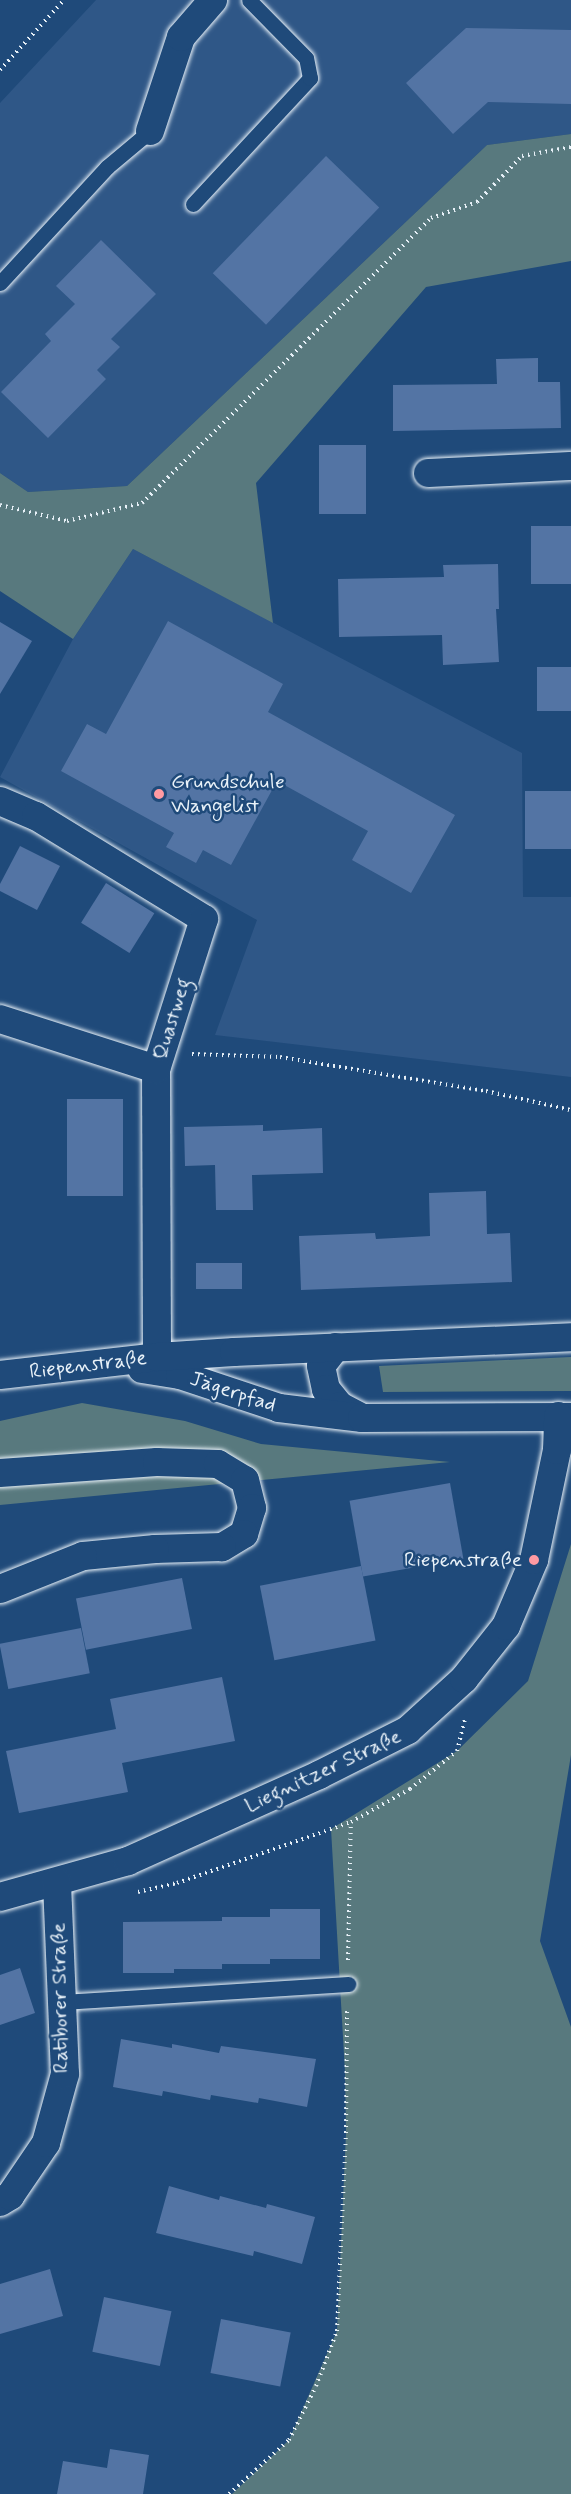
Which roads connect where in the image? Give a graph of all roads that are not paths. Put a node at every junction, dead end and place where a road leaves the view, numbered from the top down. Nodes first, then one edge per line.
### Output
1 (213, 0) edge
2 (249, 0) edge
3 (150, 131) joint
4 (193, 204) dead end
5 (0, 283) edge
6 (571, 466) edge
7 (428, 473) dead end
8 (0, 801) edge
9 (0, 1019) edge
10 (159, 1061) junction
11 (571, 1337) edge
12 (336, 1347) junction
13 (157, 1357) junction
14 (104, 1363) junction
15 (0, 1375) edge
16 (564, 1416) edge
17 (362, 1418) junction
18 (0, 1473) edge
19 (0, 1589) edge
20 (57, 1882) junction
21 (0, 1897) edge
22 (348, 1984) road end
23 (62, 2002) junction
24 (0, 2202) edge

1 - 3 street
2 - 4 lane
3 - 5 lane
6 - 7 street
8 - 10 street, Quastweg
9 - 10 street
10 - 13 street, Quastweg
11 - 12 street, Riepenstraße
12 - 13 street, Riepenstraße
12 - 17 street
13 - 14 street, Riepenstraße
14 - 15 street, Riepenstraße
14 - 17 street, Jägerpfad
16 - 17 street, Jägerpfad
16 - 20 street, Liegnitzer Straße
18 - 19 street
20 - 21 street, Liegnitzer Straße
20 - 23 street, Ratiborer Straße
22 - 23 lane
23 - 24 street, Ratiborer Straße

